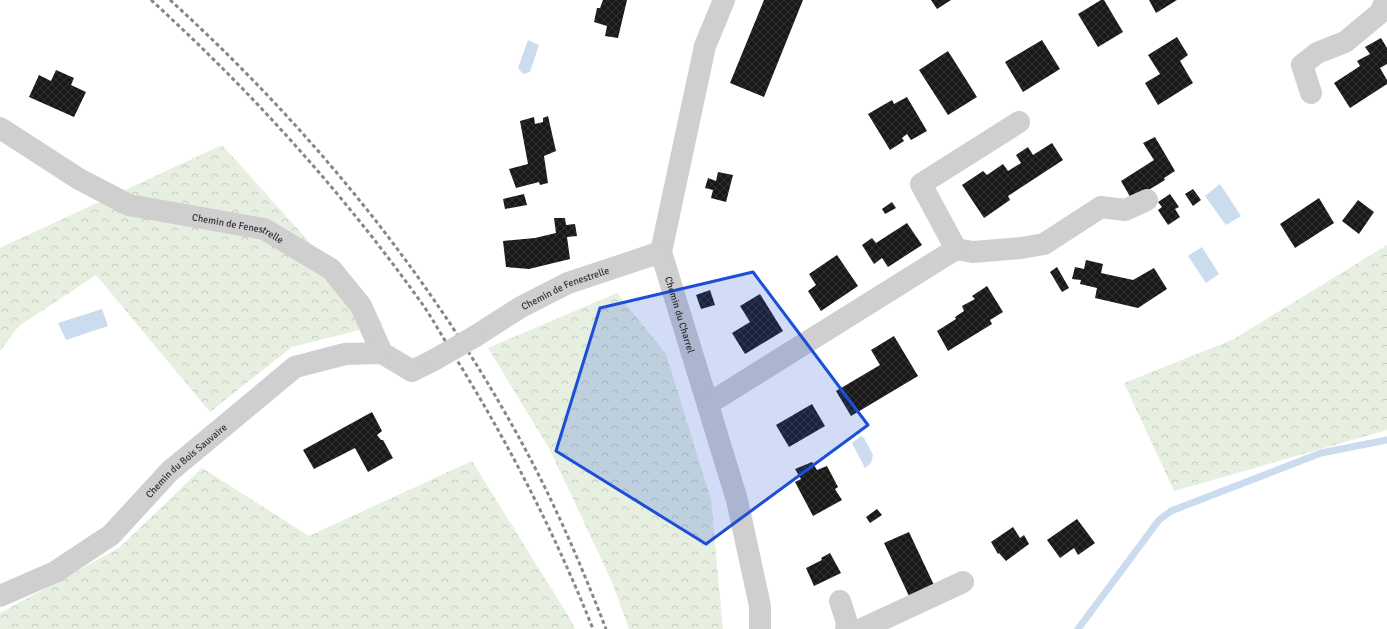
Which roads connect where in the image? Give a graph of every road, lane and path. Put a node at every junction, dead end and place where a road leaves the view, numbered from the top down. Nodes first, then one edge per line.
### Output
1 (724, 0) edge
2 (1386, 0) edge
3 (1311, 93) dead end
4 (1019, 122) dead end
5 (0, 128) edge
6 (1147, 200) dead end
7 (956, 249) junction
8 (661, 252) junction
9 (382, 353) junction
10 (708, 404) junction
11 (963, 582) dead end
12 (0, 596) edge
13 (840, 601) dead end
14 (760, 629) edge
15 (846, 629) edge
16 (862, 629) edge

1 - 8 street, Chemin du Charrel
2 - 3 street
4 - 7 street
5 - 9 street, Chemin de Fenestrelle
6 - 7 street
7 - 10 street
8 - 9 street, Chemin de Fenestrelle, bridge
8 - 10 street, Chemin du Charrel
9 - 12 street, Chemin du Bois Sauvaire
10 - 14 street, Chemin du Charrel
11 - 16 street
13 - 15 street

